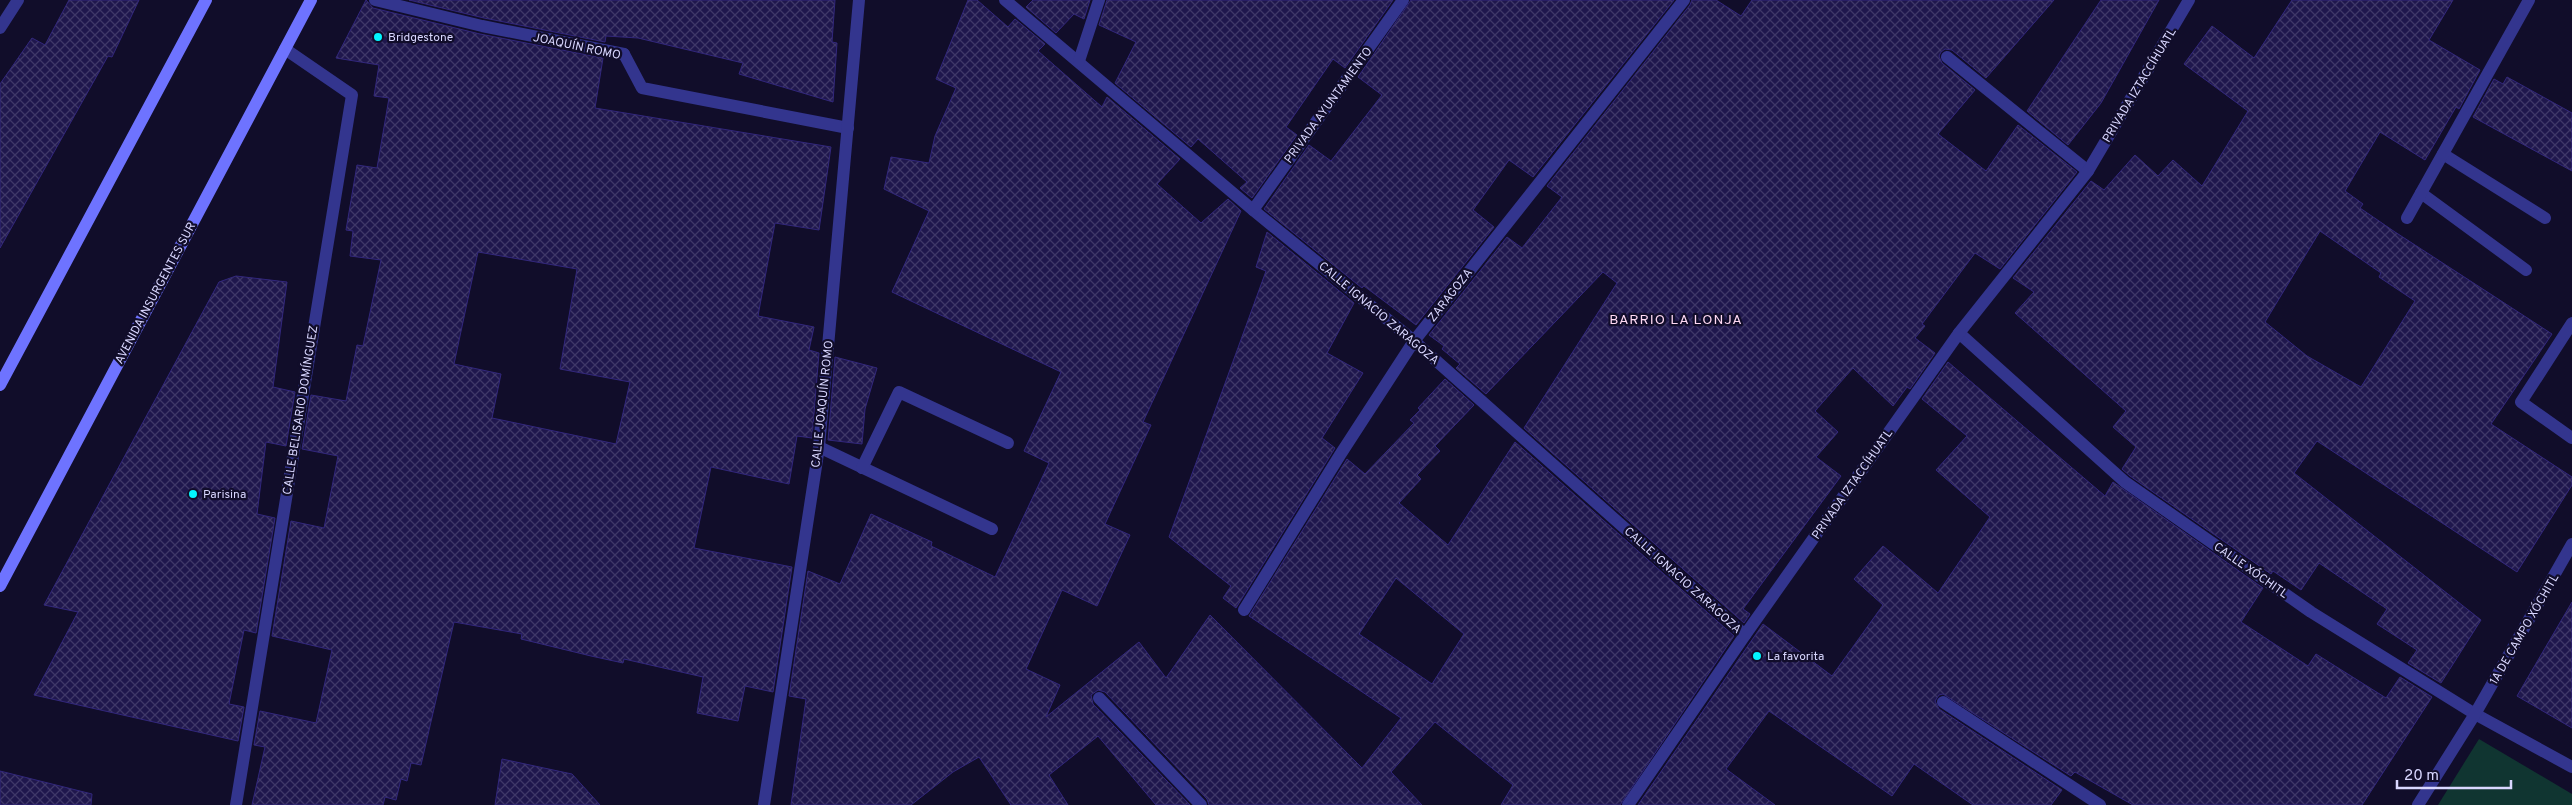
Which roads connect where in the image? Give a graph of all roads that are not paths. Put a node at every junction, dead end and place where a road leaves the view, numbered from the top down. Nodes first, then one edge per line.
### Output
1 (18, 0) edge
2 (206, 0) edge
3 (311, 0) edge
4 (375, 0) edge
5 (859, 0) edge
6 (1005, 0) edge
7 (1100, 0) edge
8 (1403, 0) edge
9 (1684, 0) edge
10 (2189, 0) edge
11 (2529, 0) edge
12 (0, 28) edge
13 (285, 49) junction
14 (1947, 58) dead end
15 (1079, 61) junction
16 (848, 128) junction
17 (2443, 154) junction
18 (2088, 171) junction
19 (2421, 194) junction
20 (1253, 210) junction
21 (2407, 218) dead end
22 (2545, 218) dead end
23 (2526, 270) dead end
24 (2572, 323) edge
25 (1959, 333) junction
26 (1414, 341) junction
27 (0, 385) edge
28 (2572, 438) edge
29 (1008, 443) dead end
30 (819, 447) junction
31 (862, 468) junction
32 (992, 529) dead end
33 (2572, 544) edge
34 (0, 586) edge
35 (1244, 610) dead end
36 (1746, 635) junction
37 (1099, 698) dead end
38 (1944, 702) dead end
39 (2475, 714) junction
40 (2572, 767) edge
41 (236, 805) edge
42 (764, 805) edge
43 (1201, 805) edge
44 (1628, 805) edge
45 (2100, 805) edge
46 (2418, 805) edge

1 - 12 street
2 - 27 main road
3 - 13 main road, AVENIDA INSURGENTES SUR
4 - 16 street, JOAQUÍN ROMO
5 - 16 street, CALLE JOAQUÍN ROMO
6 - 15 street, CALLE IGNACIO ZARAGOZA
7 - 15 street
8 - 20 street, PRIVADA AYUNTAMIENTO
9 - 26 street, ZARAGOZA
10 - 18 street, PRIVADA IZTACCÍHUATL
11 - 17 street
13 - 34 main road, AVENIDA INSURGENTES SUR
13 - 41 street, CALLE BELISARIO DOMÍNGUEZ
14 - 18 street
15 - 20 street, CALLE IGNACIO ZARAGOZA
16 - 30 street, CALLE JOAQUÍN ROMO
17 - 19 street
17 - 22 street
18 - 25 street, PRIVADA IZTACCÍHUATL
19 - 21 street
19 - 23 street
20 - 26 street, CALLE IGNACIO ZARAGOZA
24 - 28 street
25 - 36 street, PRIVADA IZTACCÍHUATL
25 - 39 street, CALLE XÓCHITL
26 - 35 street, ZARAGOZA
26 - 36 street, CALLE IGNACIO ZARAGOZA
29 - 31 street
30 - 31 street
30 - 42 street, CALLE JOAQUÍN ROMO
31 - 32 street
33 - 39 street, 1A DE CAMPO XÓCHITL
36 - 44 street, PRIVADA IZTACCÍHUATL
37 - 43 street
38 - 45 street
39 - 40 street, CALLE XÓCHITL
39 - 46 street, 1A DE CAMPO XÓCHITL

